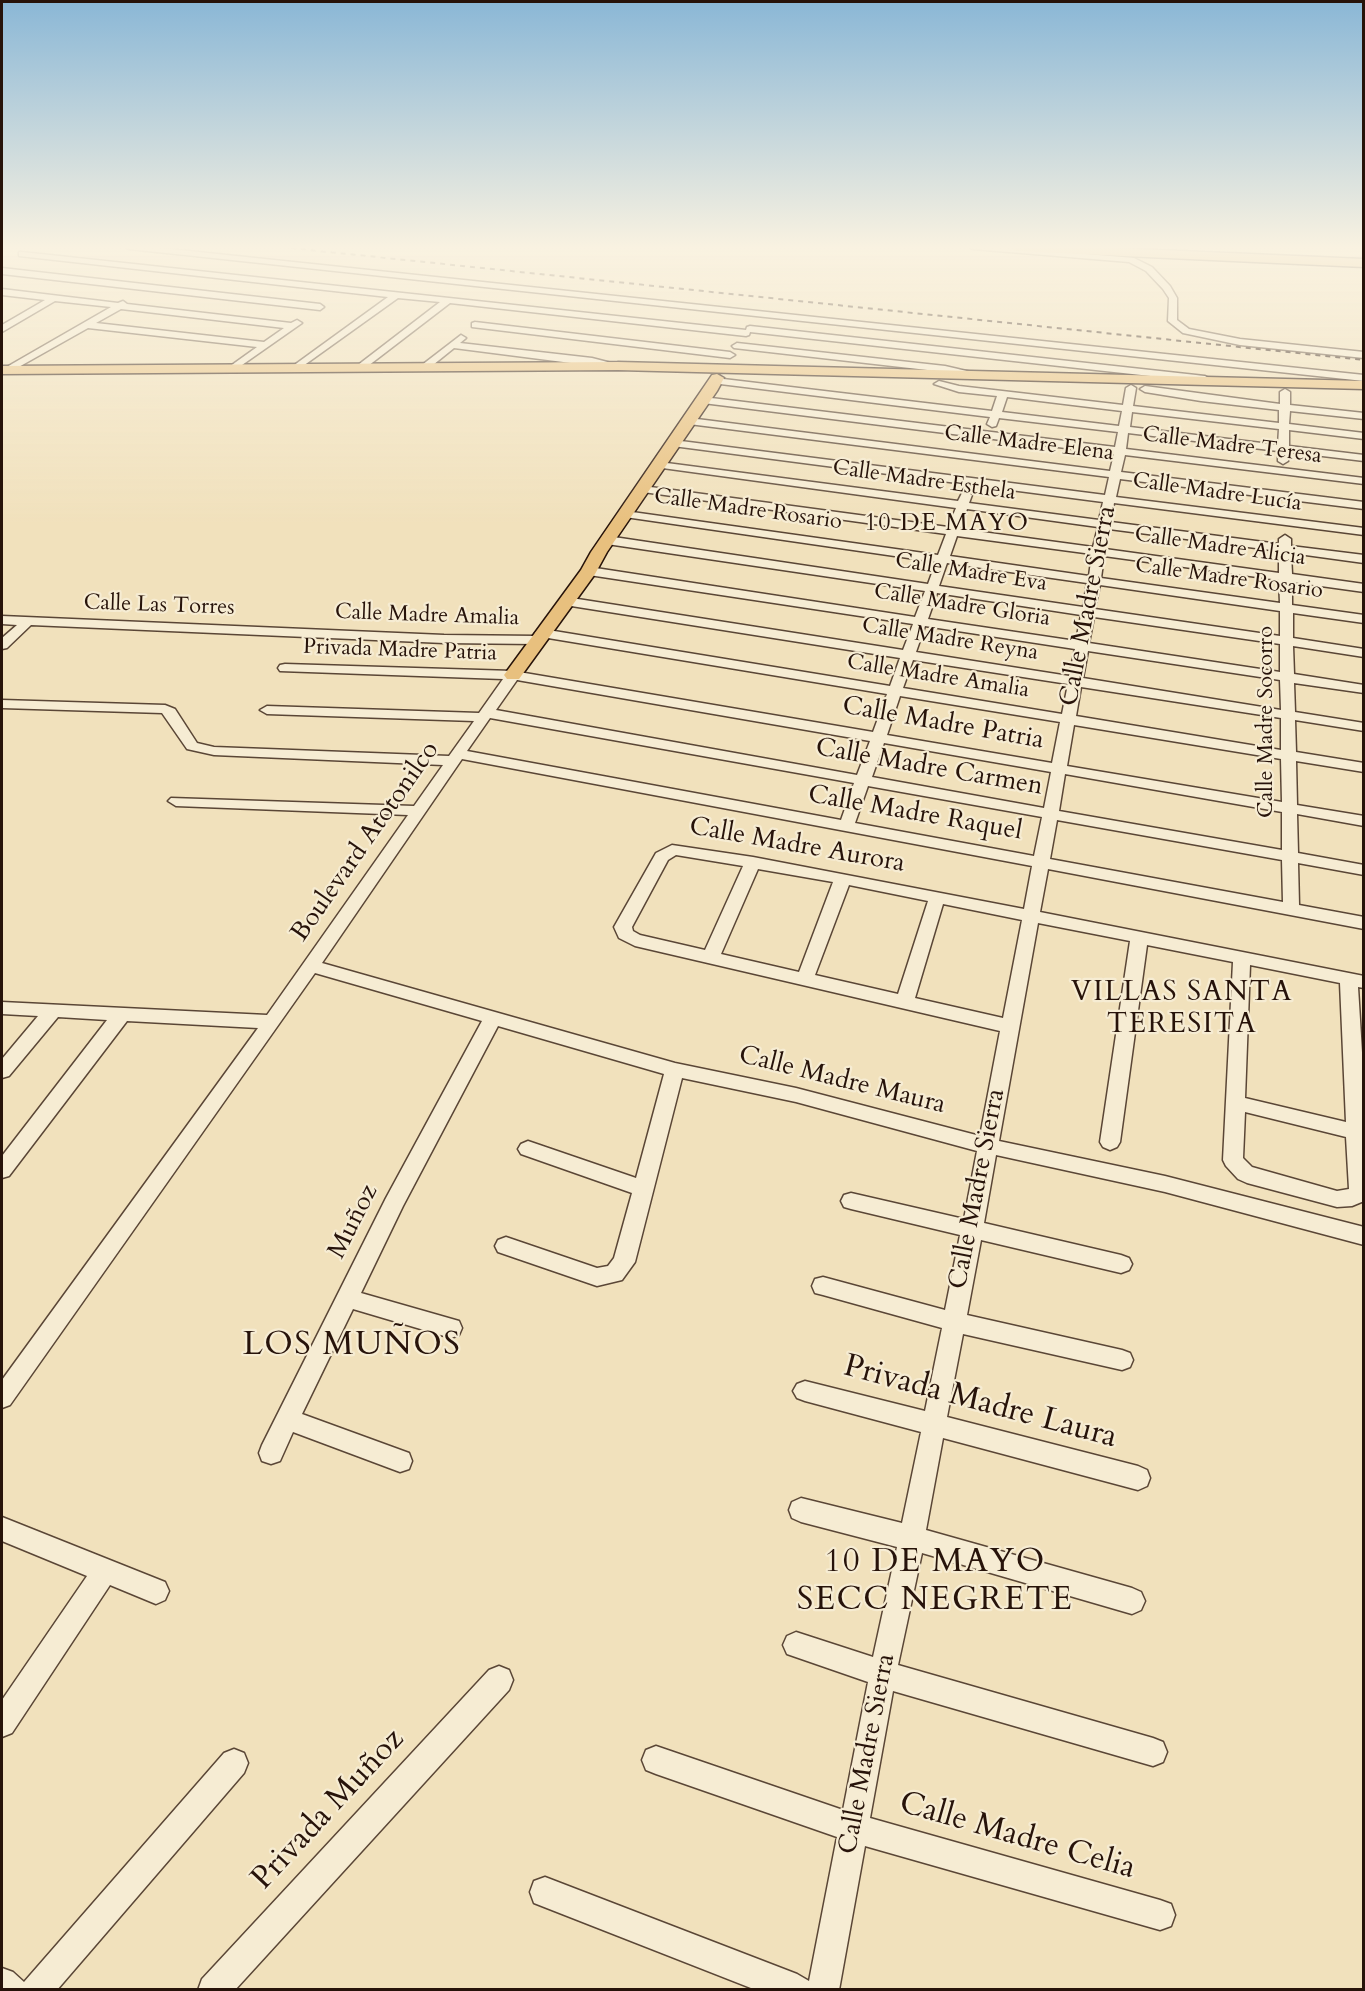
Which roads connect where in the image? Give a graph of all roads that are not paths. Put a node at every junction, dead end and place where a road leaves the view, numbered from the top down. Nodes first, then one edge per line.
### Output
1 (62, 340) edge
2 (221, 340) edge
3 (273, 340) edge
4 (334, 340) edge
5 (397, 340) edge
6 (459, 340) edge
7 (673, 340) edge
8 (685, 340) edge
9 (741, 340) edge
10 (853, 340) edge
11 (908, 340) edge
12 (1012, 340) edge
13 (1227, 340) edge
14 (1022, 341) junction
15 (266, 345) junction
16 (453, 345) junction
17 (737, 346) junction
18 (905, 346) junction
19 (1138, 354) junction
20 (730, 355) junction
21 (1364, 355) edge
22 (1017, 358) junction
23 (896, 363) junction
24 (618, 366) junction
25 (425, 367) junction
26 (649, 367) junction
27 (296, 368) junction
28 (361, 368) junction
29 (232, 369) junction
30 (4, 374) edge
31 (132, 374) junction
32 (979, 375) junction
33 (717, 376) junction
34 (1010, 376) junction
35 (1364, 378) edge
36 (1030, 381) junction
37 (1136, 382) junction
38 (939, 384) junction
39 (1364, 385) edge
40 (1285, 392) junction
41 (1003, 394) junction
42 (1364, 395) edge
43 (703, 400) junction
44 (1284, 407) junction
45 (1128, 410) junction
46 (995, 414) junction
47 (1364, 416) edge
48 (689, 421) junction
49 (1285, 427) junction
50 (1124, 430) junction
51 (988, 435) junction
52 (1364, 436) edge
53 (674, 443) junction
54 (1284, 449) junction
55 (1120, 452) junction
56 (980, 457) junction
57 (1364, 458) edge
58 (658, 465) junction
59 (1281, 471) junction
60 (1114, 475) junction
61 (970, 481) junction
62 (1364, 482) edge
63 (643, 489) junction
64 (1282, 495) junction
65 (1109, 498) junction
66 (962, 506) junction
67 (1364, 506) edge
68 (625, 514) junction
69 (1285, 522) junction
70 (1103, 524) junction
71 (1364, 532) edge
72 (952, 533) junction
73 (607, 540) junction
74 (1284, 548) junction
75 (1098, 552) junction
76 (941, 559) junction
77 (1364, 559) edge
78 (589, 571) junction
79 (1287, 577) junction
80 (1094, 582) junction
81 (932, 588) junction
82 (1364, 588) edge
83 (565, 601) junction
84 (1287, 608) junction
85 (1088, 612) junction
86 (1364, 619) edge
87 (2, 620) edge
88 (28, 621) junction
89 (922, 621) junction
90 (315, 633) joint
91 (539, 636) junction
92 (1287, 641) junction
93 (2, 645) edge
94 (1082, 645) junction
95 (1364, 653) edge
96 (909, 655) junction
97 (285, 668) dead end
98 (516, 672) junction
99 (1288, 677) junction
100 (1075, 681) junction
101 (1364, 689) edge
102 (893, 691) junction
103 (2, 704) edge
104 (267, 710) dead end
105 (1288, 714) junction
106 (485, 715) junction
107 (1067, 720) junction
108 (1364, 727) edge
109 (881, 734) junction
110 (1289, 756) junction
111 (456, 758) junction
112 (1059, 764) junction
113 (1364, 768) edge
114 (863, 779) junction
115 (176, 801) dead end
116 (1289, 804) junction
117 (420, 811) junction
118 (1364, 813) edge
119 (1050, 814) junction
120 (1364, 821) edge
121 (846, 827) junction
122 (1289, 857) junction
123 (753, 862) junction
124 (1041, 863) junction
125 (1364, 870) edge
126 (843, 879) junction
127 (937, 898) junction
128 (1291, 909) junction
129 (1030, 916) junction
130 (1364, 923) edge
131 (1138, 938) junction
132 (711, 957) junction
133 (1242, 958) junction
134 (310, 966) junction
135 (805, 978) junction
136 (1356, 981) edge
137 (905, 1002) junction
138 (54, 1010) junction
139 (5, 1012) edge
140 (122, 1014) junction
141 (493, 1018) junction
142 (272, 1022) junction
143 (1009, 1026) junction
144 (675, 1070) junction
145 (2, 1071) edge
146 (1236, 1103) junction
147 (1358, 1132) junction
148 (1110, 1142) dead end
149 (988, 1146) junction
150 (528, 1149) dead end
151 (2, 1170) edge
152 (643, 1189) junction
153 (851, 1201) dead end
154 (972, 1230) junction
155 (1364, 1236) edge
156 (506, 1246) dead end
157 (1121, 1264) dead end
158 (823, 1286) dead end
159 (347, 1298) junction
160 (953, 1322) junction
161 (452, 1328) dead end
162 (1122, 1360) dead end
163 (806, 1391) dead end
164 (2, 1398) edge
165 (287, 1419) junction
166 (933, 1426) junction
167 (271, 1453) dead end
168 (400, 1461) dead end
169 (1138, 1478) dead end
170 (801, 1510) dead end
171 (2, 1529) edge
172 (912, 1538) junction
173 (105, 1571) junction
174 (156, 1591) dead end
175 (1132, 1601) dead end
176 (796, 1645) dead end
177 (883, 1674) junction
178 (499, 1680) dead end
179 (2, 1723) edge
180 (1153, 1752) dead end
181 (656, 1760) dead end
182 (234, 1763) dead end
183 (854, 1828) junction
184 (545, 1892) dead end
185 (1160, 1916) dead end
186 (2, 1983) edge
187 (11, 1989) edge
188 (36, 1989) edge
189 (213, 1989) edge
190 (797, 1989) edge
191 (823, 1989) edge

1 - 30 street
2 - 15 street
3 - 15 street
4 - 27 street
5 - 28 street
6 - 16 street
7 - 26 street
8 - 20 street
9 - 17 street, Boulevard Atotonilco
10 - 18 street
11 - 18 street
12 - 14 street
13 - 21 street
14 - 19 street
14 - 22 street
15 - 29 street
16 - 24 street
16 - 25 street
17 - 20 street, Boulevard Atotonilco
17 - 23 street
18 - 22 street
18 - 23 street
19 - 35 street
19 - 37 street, Calle Madre Sierra
20 - 33 street, Boulevard Atotonilco
22 - 34 street
22 - 37 street
23 - 32 street
24 - 25 main road
24 - 26 main road
25 - 28 main road
26 - 33 main road
27 - 28 main road
27 - 29 main road
29 - 31 main road
30 - 31 main road
31 - 33 main road
32 - 33 main road
32 - 34 main road
33 - 38 main road
33 - 43 main road, Boulevard Atotonilco
33 - 46 street
34 - 36 main road
36 - 37 main road
36 - 38 main road
37 - 39 main road
37 - 40 main road
37 - 44 street
37 - 45 street, Calle Madre Sierra
38 - 41 street
40 - 42 main road
40 - 44 street, Calle Madre Socorro
41 - 45 street
41 - 46 street
43 - 48 main road, Boulevard Atotonilco
43 - 51 street, Calle Madre Teresa
44 - 47 street
44 - 49 street, Calle Madre Socorro
45 - 49 street
45 - 50 street, Calle Madre Sierra
46 - 50 street
46 - 51 street
48 - 53 main road, Boulevard Atotonilco
48 - 56 street, Calle Madre Elena
49 - 52 street
49 - 54 street, Calle Madre Socorro
50 - 54 street
50 - 55 street, Calle Madre Sierra
51 - 55 street, Calle Madre Teresa
51 - 56 street
53 - 58 main road, Boulevard Atotonilco
53 - 61 street, Calle Madre Lucía
54 - 57 street
54 - 59 street, Calle Madre Socorro
55 - 59 street, Calle Madre Teresa
55 - 60 street, Calle Madre Sierra
56 - 60 street, Calle Madre Elena
56 - 61 street
58 - 63 main road, Boulevard Atotonilco
58 - 66 street, Calle Madre Esthela
59 - 62 street, Calle Madre Teresa
59 - 64 street, Calle Madre Socorro
60 - 64 street, Calle Madre Elena
60 - 65 street, Calle Madre Sierra
61 - 65 street, Calle Madre Lucía
61 - 66 street
63 - 68 main road, Boulevard Atotonilco
63 - 72 street, Calle Madre Alicia
64 - 67 street, Calle Madre Elena
64 - 69 street, Calle Madre Socorro
65 - 69 street, Calle Madre Lucía
65 - 70 street, Calle Madre Sierra
66 - 70 street, Calle Madre Esthela
66 - 72 street
68 - 73 main road, Boulevard Atotonilco
68 - 76 street, Calle Madre Rosario
69 - 71 street, Calle Madre Lucía
69 - 74 street, Calle Madre Socorro
70 - 74 street, Calle Madre Esthela
70 - 75 street, Calle Madre Sierra
72 - 75 street, Calle Madre Alicia
72 - 76 street
73 - 78 main road, Boulevard Atotonilco
73 - 81 street, Calle Madre Eva
74 - 77 street, Calle Madre Esthela
74 - 79 street, Calle Madre Socorro
75 - 79 street, Calle Madre Alicia
75 - 80 street, Calle Madre Sierra
76 - 80 street, Calle Madre Rosario
76 - 81 street
78 - 83 main road, Boulevard Atotonilco
78 - 89 street, Calle Madre Gloria
79 - 82 street, Calle Madre Alicia
79 - 84 street, Calle Madre Socorro
80 - 84 street, Calle Madre Rosario
80 - 85 street, Calle Madre Sierra
81 - 85 street, Calle Madre Eva
81 - 89 street
83 - 91 main road, Boulevard Atotonilco
83 - 96 street, Calle Madre Reyna
84 - 86 street, Calle Madre Rosario
84 - 92 street, Calle Madre Socorro
85 - 92 street, Calle Madre Eva
85 - 94 street, Calle Madre Sierra
87 - 88 street, Calle Las Torres
88 - 90 street, Calle Las Torres
88 - 93 street
89 - 94 street, Calle Madre Gloria
89 - 96 street
90 - 91 street, Calle Madre Amalia
91 - 98 main road, Boulevard Atotonilco
91 - 102 street, Calle Madre Amalia
92 - 95 street, Calle Madre Eva
92 - 99 street, Calle Madre Socorro
94 - 99 street, Calle Madre Gloria
94 - 100 street, Calle Madre Sierra
96 - 100 street, Calle Madre Reyna
96 - 102 street
97 - 98 street, Privada Madre Patria
98 - 106 street, Boulevard Atotonilco
98 - 109 street, Calle Madre Patria
99 - 101 street, Calle Madre Gloria
99 - 105 street, Calle Madre Socorro
100 - 105 street, Calle Madre Reyna
100 - 107 street, Calle Madre Sierra
102 - 107 street, Calle Madre Amalia
102 - 109 street
103 - 111 street, Calle Madre Raquel
104 - 106 street, Calle Madre Carmen
105 - 108 street, Calle Madre Reyna
105 - 110 street, Calle Madre Socorro
106 - 111 street, Boulevard Atotonilco
106 - 114 street, Calle Madre Carmen
107 - 110 street, Calle Madre Amalia
107 - 112 street, Calle Madre Sierra
109 - 112 street, Calle Madre Patria
109 - 114 street
110 - 113 street, Calle Madre Amalia
110 - 116 street, Calle Madre Socorro
111 - 117 street, Boulevard Atotonilco
111 - 121 street, Calle Madre Raquel
112 - 116 street, Calle Madre Patria
112 - 119 street, Calle Madre Sierra
114 - 119 street, Calle Madre Carmen
114 - 121 street
115 - 117 street
116 - 118 street, Calle Madre Patria
116 - 120 street, Calle Madre Patria
116 - 122 street, Calle Madre Socorro
117 - 134 street, Boulevard Atotonilco
119 - 122 street, Calle Madre Carmen
119 - 124 street, Calle Madre Sierra
121 - 124 street, Calle Madre Raquel
122 - 125 street, Calle Madre Carmen
122 - 128 street, Calle Madre Socorro
123 - 126 street, Calle Madre Aurora
123 - 132 street
123 - 132 street, Calle Madre Aurora
124 - 128 street, Calle Madre Raquel
124 - 129 street, Calle Madre Sierra
126 - 127 street, Calle Madre Aurora
126 - 135 street
127 - 129 street, Calle Madre Aurora
127 - 137 street
128 - 130 street, Calle Madre Raquel
129 - 131 street, Calle Madre Aurora
129 - 143 street, Calle Madre Sierra
131 - 133 street, Calle Madre Aurora
131 - 148 street
132 - 135 street, Calle Madre Aurora
133 - 136 street, Calle Madre Aurora
133 - 146 street
134 - 141 street, Calle Madre Maura
134 - 142 street, Boulevard Atotonilco
135 - 137 street, Calle Madre Aurora
136 - 147 street
137 - 143 street, Calle Madre Aurora
138 - 139 street
138 - 140 street
138 - 145 street
140 - 142 street
140 - 151 street
141 - 144 street, Calle Madre Maura
141 - 159 street, Muñoz
142 - 164 street, Boulevard Atotonilco
143 - 149 street, Calle Madre Sierra
144 - 149 street, Calle Madre Maura
144 - 152 street
146 - 147 street
146 - 147 street
149 - 154 street, Calle Madre Sierra
149 - 155 street, Calle Madre Maura
150 - 152 street
152 - 156 street
153 - 154 street
154 - 157 street
154 - 160 street, Calle Madre Sierra
158 - 160 street
159 - 161 street
159 - 165 street, Muñoz
160 - 162 street
160 - 166 street, Calle Madre Sierra
163 - 166 street, Privada Madre Laura
165 - 167 street, Muñoz
165 - 168 street
166 - 169 street, Privada Madre Laura
166 - 172 street, Calle Madre Sierra
170 - 172 street
171 - 173 street
172 - 175 street
172 - 177 street, Calle Madre Sierra
173 - 174 street
173 - 179 street
176 - 177 street
177 - 180 street
177 - 183 street, Calle Madre Sierra
178 - 189 street, Privada Muñoz
181 - 183 street, Calle Madre Celia
182 - 188 street
183 - 185 street, Calle Madre Celia
183 - 191 street, Calle Madre Sierra
184 - 190 street
186 - 187 street

